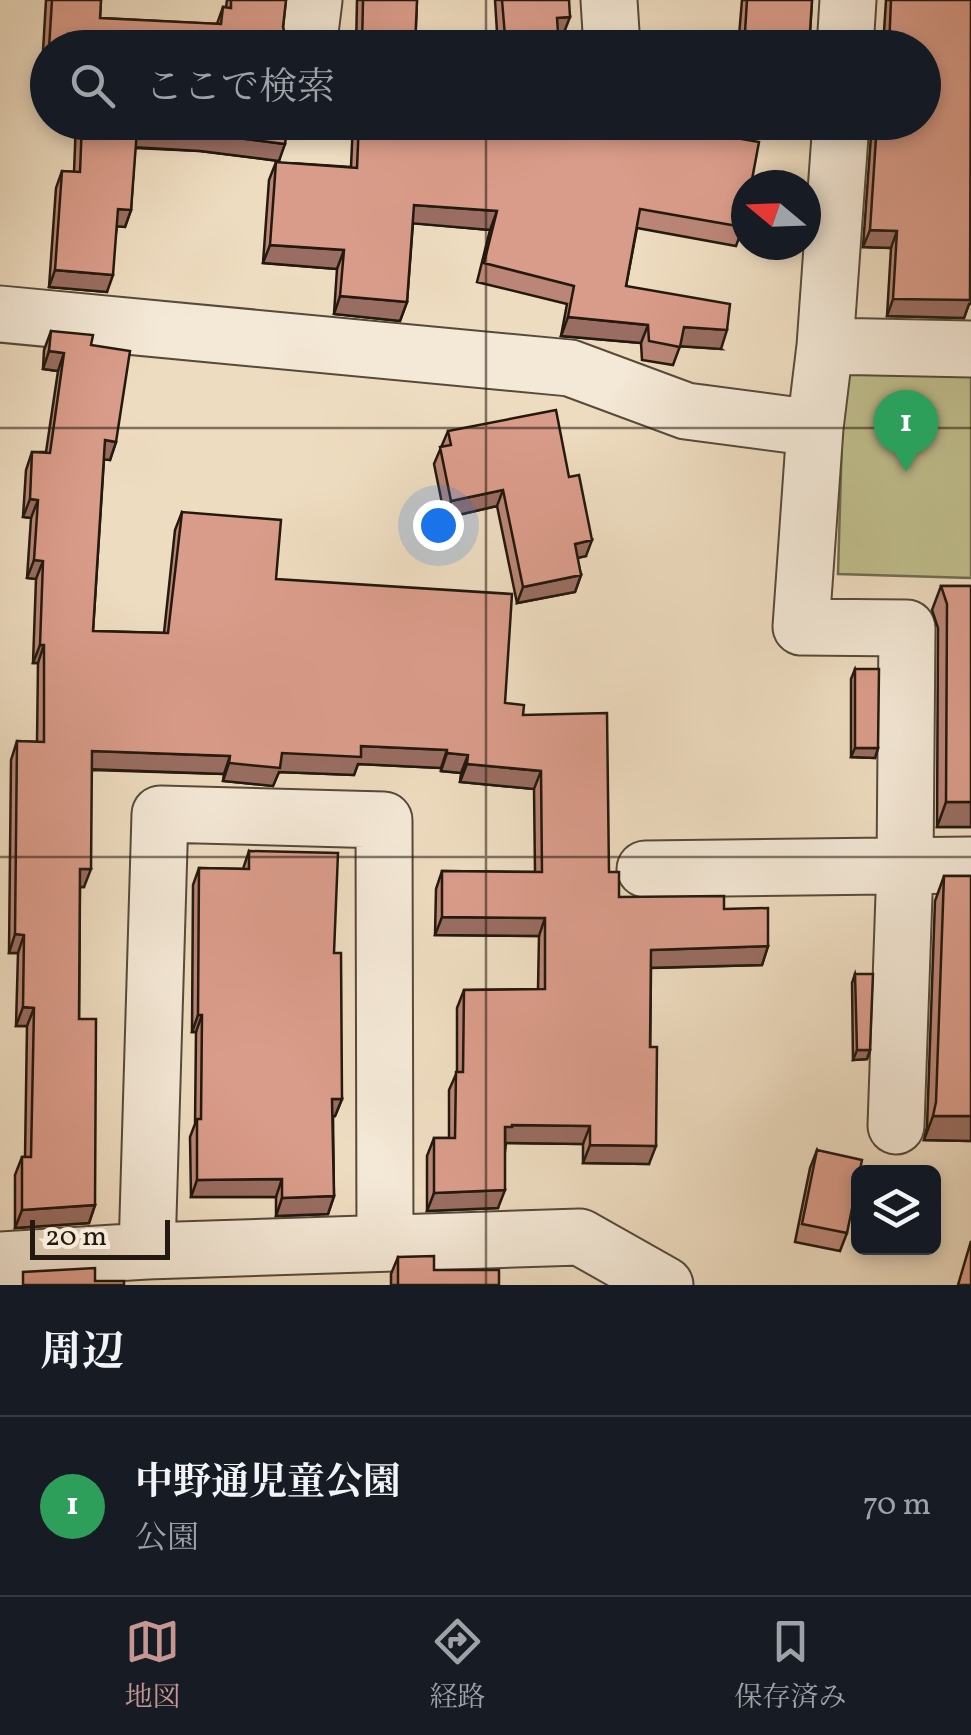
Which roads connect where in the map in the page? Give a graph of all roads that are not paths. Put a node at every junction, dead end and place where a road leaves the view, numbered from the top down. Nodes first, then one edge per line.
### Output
1 (314, 0) edge
2 (609, 0) edge
3 (848, 0) edge
4 (310, 30) edge
5 (611, 30) edge
6 (846, 30) edge
7 (831, 140) edge
8 (0, 314) edge
9 (825, 346) junction
10 (971, 349) edge
11 (815, 428) junction
12 (971, 865) edge
13 (905, 866) junction
14 (644, 868) dead end
15 (896, 1126) dead end
16 (147, 1251) junction
17 (376, 1257) edge
18 (0, 1260) edge
19 (665, 1285) edge

1 - 4 street
2 - 5 street
3 - 6 street
7 - 9 street
8 - 11 street
9 - 10 street
9 - 11 street
11 - 13 street
12 - 13 street
13 - 14 street
13 - 15 street
16 - 17 street
16 - 17 street
16 - 18 street
17 - 19 street

